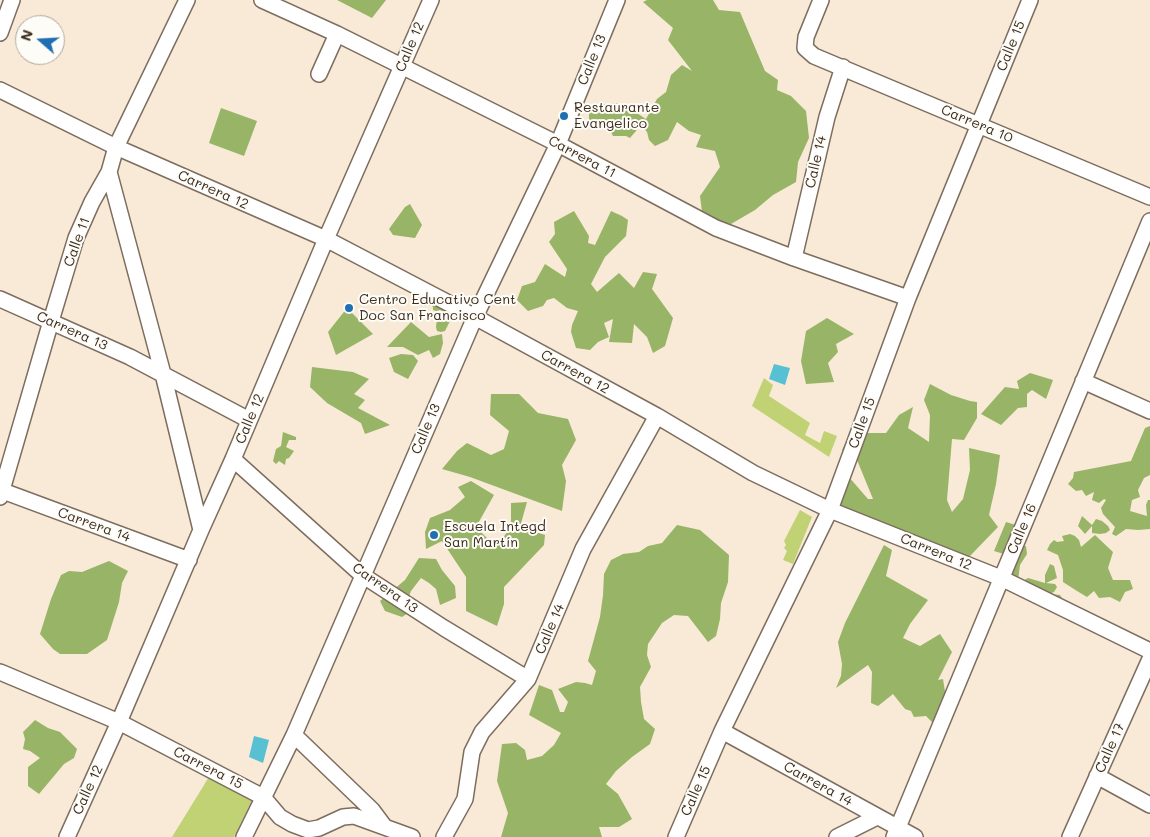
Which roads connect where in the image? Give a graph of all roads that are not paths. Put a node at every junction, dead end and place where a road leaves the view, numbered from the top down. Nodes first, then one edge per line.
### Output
1 (12, 0) edge
2 (188, 0) edge
3 (262, 0) edge
4 (430, 0) edge
5 (617, 0) edge
6 (821, 0) edge
7 (1030, 0) edge
8 (0, 33) edge
9 (337, 34) junction
10 (402, 66) junction
11 (843, 68) junction
12 (319, 74) dead end
13 (0, 90) edge
14 (979, 125) junction
15 (558, 144) junction
16 (116, 147) junction
17 (109, 172) junction
18 (1150, 197) edge
19 (1150, 221) edge
20 (326, 239) junction
21 (794, 258) junction
22 (908, 298) junction
23 (0, 299) edge
24 (475, 317) junction
25 (50, 321) junction
26 (163, 374) junction
27 (1084, 381) junction
28 (1150, 411) edge
29 (657, 416) junction
30 (249, 420) junction
31 (233, 459) junction
32 (1, 492) edge
33 (830, 510) junction
34 (201, 530) junction
35 (188, 560) junction
36 (362, 575) junction
37 (1002, 578) junction
38 (1150, 651) edge
39 (1150, 660) edge
40 (0, 672) edge
41 (528, 679) junction
42 (119, 722) junction
43 (722, 731) junction
44 (294, 735) junction
45 (1098, 776) junction
46 (263, 797) junction
47 (1150, 806) edge
48 (877, 817) junction
49 (384, 826) junction
50 (896, 833) edge
51 (67, 837) edge
52 (244, 837) edge
53 (412, 837) edge
54 (444, 837) edge
55 (676, 837) edge
56 (837, 837) edge
57 (915, 837) edge
58 (1070, 837) edge

1 - 8 street
2 - 16 street, Calle 11
3 - 9 street, Carrera 11
4 - 10 street, Calle 12
5 - 15 street, Calle 13
6 - 11 street, Carrera 10
7 - 14 street, Calle 15
9 - 10 street, Carrera 11
9 - 12 street
10 - 15 street, Carrera 11
10 - 20 street, Calle 12
11 - 14 street, Carrera 10
11 - 21 street, Calle 14
13 - 16 street, Carrera 12
14 - 18 street, Carrera 10
14 - 22 street, Calle 15
15 - 21 street, Carrera 11
15 - 24 street, Calle 13
16 - 17 street, Calle 11
16 - 20 street, Carrera 12
17 - 25 street, Calle 11
17 - 26 street
19 - 27 street, Calle 16
20 - 24 street, Carrera 12
20 - 30 street, Calle 12
21 - 22 street, Carrera 11
22 - 33 street, Calle 15
23 - 25 street, Carrera 13
24 - 29 street, Carrera 12
24 - 36 street, Calle 13
25 - 26 street, Carrera 13
25 - 32 street, Calle 11
26 - 30 street, Carrera 13
26 - 34 street
27 - 28 street
27 - 37 street, Calle 16
29 - 33 street, Carrera 12
29 - 41 street, Calle 14
30 - 31 street, Calle 12
31 - 34 street, Calle 12
31 - 36 street, Carrera 13
32 - 35 street, Carrera 14
33 - 37 street, Carrera 12
33 - 43 street, Calle 15
34 - 35 street, Calle 12
35 - 42 street, Calle 12
36 - 41 street, Carrera 13
36 - 44 street, Calle 13
37 - 38 street, Carrera 12
37 - 50 street, Calle 16
39 - 45 street, Calle 17
40 - 42 street, Carrera 15
41 - 54 street, Calle 14
42 - 46 street, Carrera 15
42 - 51 street, Calle 12
43 - 48 street, Carrera 14
43 - 55 street, Calle 15
44 - 46 street, Calle 13
44 - 49 street
45 - 47 street
45 - 58 street, Calle 17
46 - 49 street, Carrera 15
46 - 52 street, Calle 13
48 - 50 street, Carrera 14
48 - 56 street
49 - 53 street, Carrera 15
50 - 57 street, Carrera 14

